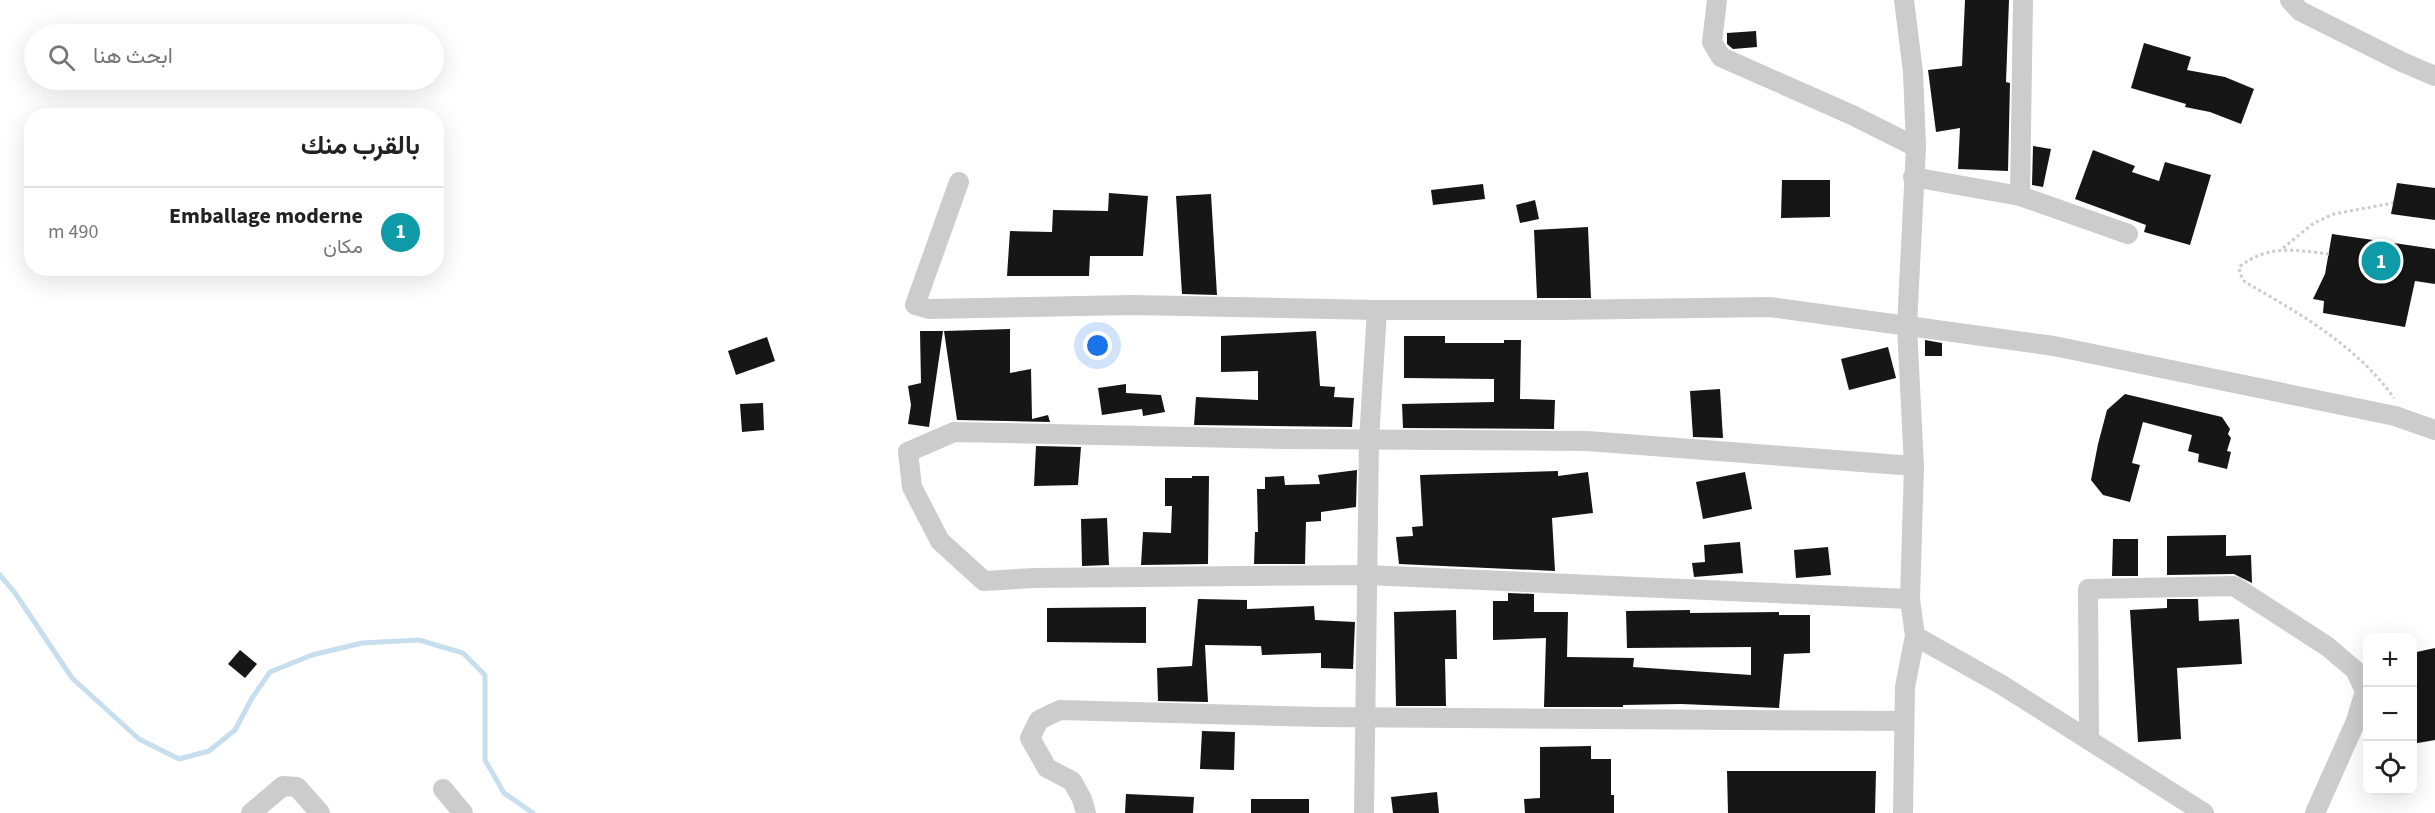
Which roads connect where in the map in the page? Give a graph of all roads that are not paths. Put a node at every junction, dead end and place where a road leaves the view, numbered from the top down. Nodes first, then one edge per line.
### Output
1 (1717, 0) edge
2 (1904, 0) edge
3 (2023, 0) edge
4 (2290, 0) edge
5 (2435, 76) edge
6 (1916, 147) junction
7 (1913, 177) junction
8 (959, 182) dead end
9 (2020, 196) junction
10 (2128, 234) dead end
11 (1377, 310) junction
12 (1907, 326) junction
13 (2435, 430) edge
14 (1369, 440) junction
15 (1914, 466) junction
16 (1367, 575) junction
17 (1910, 598) junction
18 (1915, 636) junction
19 (1366, 716) junction
20 (1904, 721) junction
21 (2089, 740) junction
22 (443, 789) dead end
23 (251, 813) edge
24 (320, 813) edge
25 (463, 813) edge
26 (1086, 813) edge
27 (1364, 813) edge
28 (1903, 813) edge
29 (2204, 813) edge
30 (2315, 813) edge

1 - 6 street
2 - 6 street
3 - 9 street
4 - 5 street
6 - 7 street
7 - 9 street
7 - 12 street
8 - 11 street
9 - 10 street
11 - 12 street
11 - 14 street
12 - 13 street
12 - 15 street
14 - 15 street
14 - 16 street
14 - 16 street
15 - 17 street
16 - 17 street
16 - 19 street
17 - 18 street
18 - 20 street
18 - 21 street
19 - 20 street
19 - 26 street
19 - 27 street
20 - 28 street
21 - 29 street
21 - 30 street
22 - 25 street
23 - 24 street

